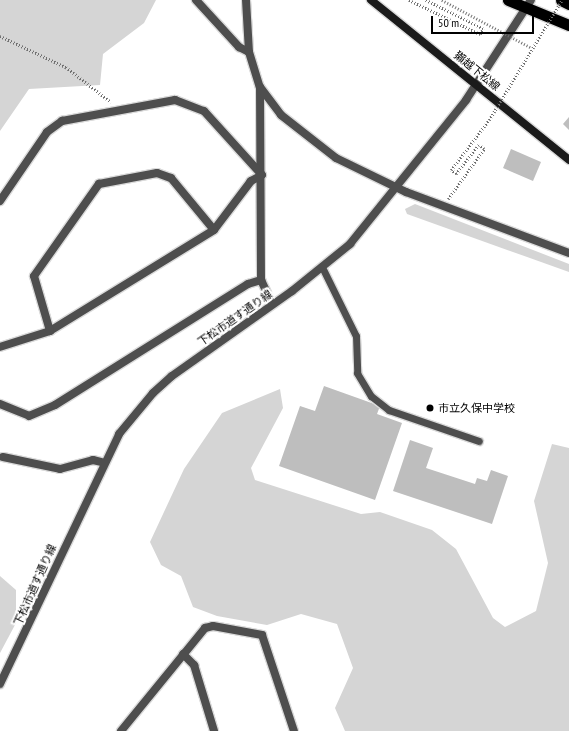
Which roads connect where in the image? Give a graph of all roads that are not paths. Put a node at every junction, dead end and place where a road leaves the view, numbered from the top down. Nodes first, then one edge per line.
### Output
1 (196, 0) edge
2 (246, 0) edge
3 (371, 0) edge
4 (508, 0) edge
5 (561, 0) edge
6 (529, 4) edge
7 (569, 4) edge
8 (569, 25) edge
9 (249, 52) junction
10 (477, 85) junction
11 (260, 88) junction
12 (569, 160) edge
13 (262, 175) junction
14 (397, 187) junction
15 (0, 201) edge
16 (214, 230) junction
17 (569, 253) edge
18 (322, 267) junction
19 (261, 280) junction
20 (272, 304) junction
21 (50, 331) junction
22 (0, 347) edge
23 (0, 404) edge
24 (479, 441) dead end
25 (3, 456) dead end
26 (102, 462) junction
27 (183, 654) junction
28 (0, 684) edge
29 (124, 728) edge
30 (132, 731) edge
31 (214, 731) edge
32 (294, 731) edge

1 - 9 street
2 - 9 street
3 - 10 main road, 獺越下松線
4 - 6 highway
5 - 7 highway
6 - 8 highway
6 - 10 street, 下松市道す通り線
9 - 11 street
10 - 12 main road, 獺越下松線
10 - 14 street, 下松市道す通り線
11 - 13 street
11 - 14 street
13 - 15 street
13 - 16 street
13 - 19 street
14 - 17 street
14 - 18 street, 下松市道す通り線
16 - 21 street
16 - 21 street
18 - 20 street, 下松市道す通り線
18 - 24 lane
19 - 20 street
19 - 23 street
20 - 26 street, 下松市道す通り線
21 - 22 street
25 - 26 street
26 - 28 street, 下松市道す通り線
27 - 29 street
27 - 31 street
27 - 32 street
29 - 30 street

